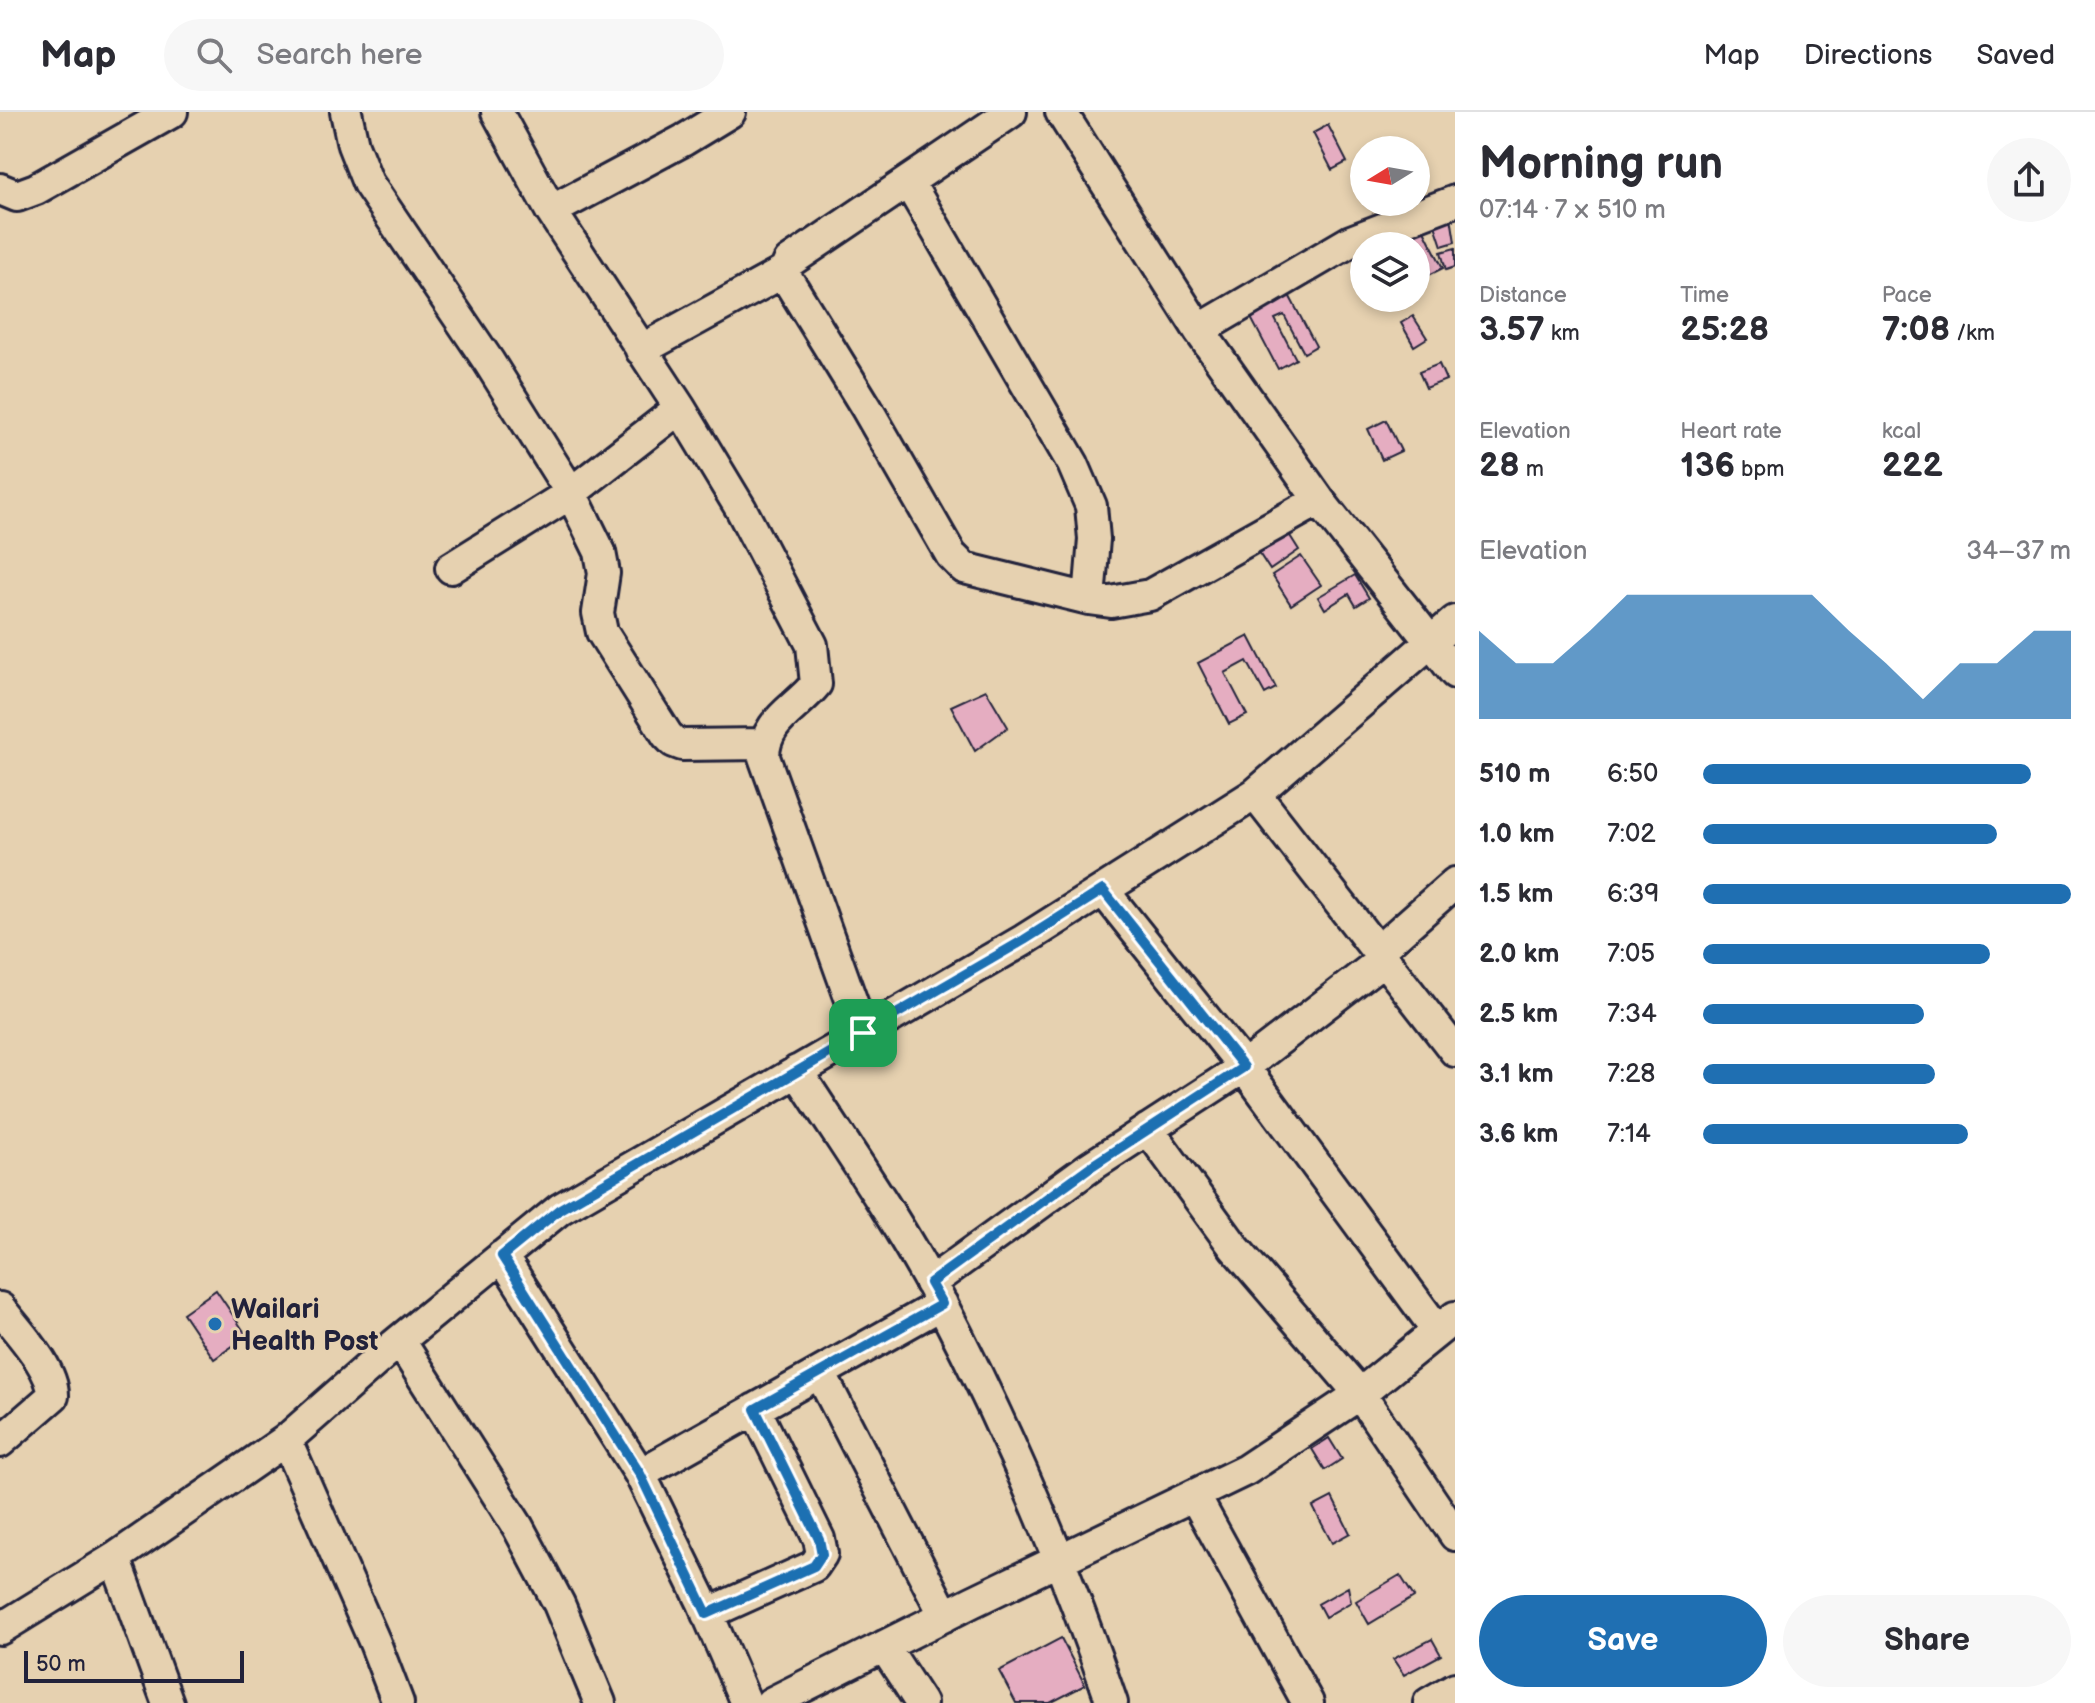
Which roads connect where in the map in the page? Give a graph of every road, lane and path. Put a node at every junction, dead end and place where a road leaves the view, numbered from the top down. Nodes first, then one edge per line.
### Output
1 (172, 112) edge
2 (346, 112) edge
3 (497, 112) edge
4 (730, 112) edge
5 (1011, 112) edge
6 (1061, 112) edge
7 (909, 183) junction
8 (0, 189) edge
9 (1455, 201) edge
10 (551, 211) junction
11 (785, 271) junction
12 (1199, 330) junction
13 (641, 350) junction
14 (680, 408) junction
15 (571, 493) junction
16 (1319, 500) junction
17 (451, 568) dead end
18 (1089, 599) junction
19 (1455, 621) edge
20 (1431, 641) junction
21 (1455, 673) edge
22 (764, 744) junction
23 (1255, 794) junction
24 (1455, 883) edge
25 (1103, 890) junction
26 (1381, 955) junction
27 (863, 1033) junction
28 (1455, 1051) edge
29 (1244, 1067) junction
30 (797, 1071) junction
31 (1148, 1129) junction
32 (502, 1256) junction
33 (936, 1294) junction
34 (0, 1308) edge
35 (1446, 1323) edge
36 (400, 1341) junction
37 (820, 1373) junction
38 (1360, 1394) junction
39 (755, 1409) junction
40 (286, 1440) junction
41 (0, 1442) edge
42 (640, 1474) junction
43 (1194, 1495) junction
44 (1455, 1535) edge
45 (115, 1558) junction
46 (1060, 1559) junction
47 (707, 1614) junction
48 (945, 1616) junction
49 (0, 1629) edge
50 (884, 1646) junction
51 (1455, 1688) edge
52 (168, 1703) edge
53 (398, 1703) edge
54 (600, 1703) edge
55 (746, 1703) edge
56 (771, 1703) edge
57 (921, 1703) edge
58 (1112, 1703) edge
59 (1308, 1703) edge
60 (1429, 1703) edge

1 - 8 street
2 - 15 street
3 - 10 street
4 - 10 street
5 - 7 street
6 - 12 street
7 - 11 street
7 - 18 street
9 - 12 street
10 - 13 street
11 - 13 street
11 - 18 street
12 - 16 street
13 - 14 street
14 - 15 street
14 - 22 street
15 - 17 street
15 - 22 street
16 - 18 street
16 - 20 street
19 - 20 street
20 - 21 street
20 - 23 street
22 - 27 street
23 - 25 street
23 - 26 street
24 - 26 street
25 - 27 street
25 - 29 street
26 - 28 street
26 - 29 street
27 - 30 street
29 - 31 street
29 - 35 street
30 - 32 street
30 - 33 street
31 - 33 street
31 - 38 street
32 - 36 street
32 - 42 street
33 - 37 street
33 - 46 street
34 - 41 street
35 - 38 street
36 - 40 street
36 - 54 street
37 - 39 street
37 - 48 street
38 - 43 street
38 - 44 street
39 - 42 street
39 - 47 street
40 - 45 street
40 - 53 street
42 - 47 street
43 - 46 street
43 - 59 street
45 - 49 street
45 - 52 street
46 - 48 street
46 - 58 street
47 - 55 street
48 - 50 street
50 - 56 street
50 - 57 street
51 - 60 street

